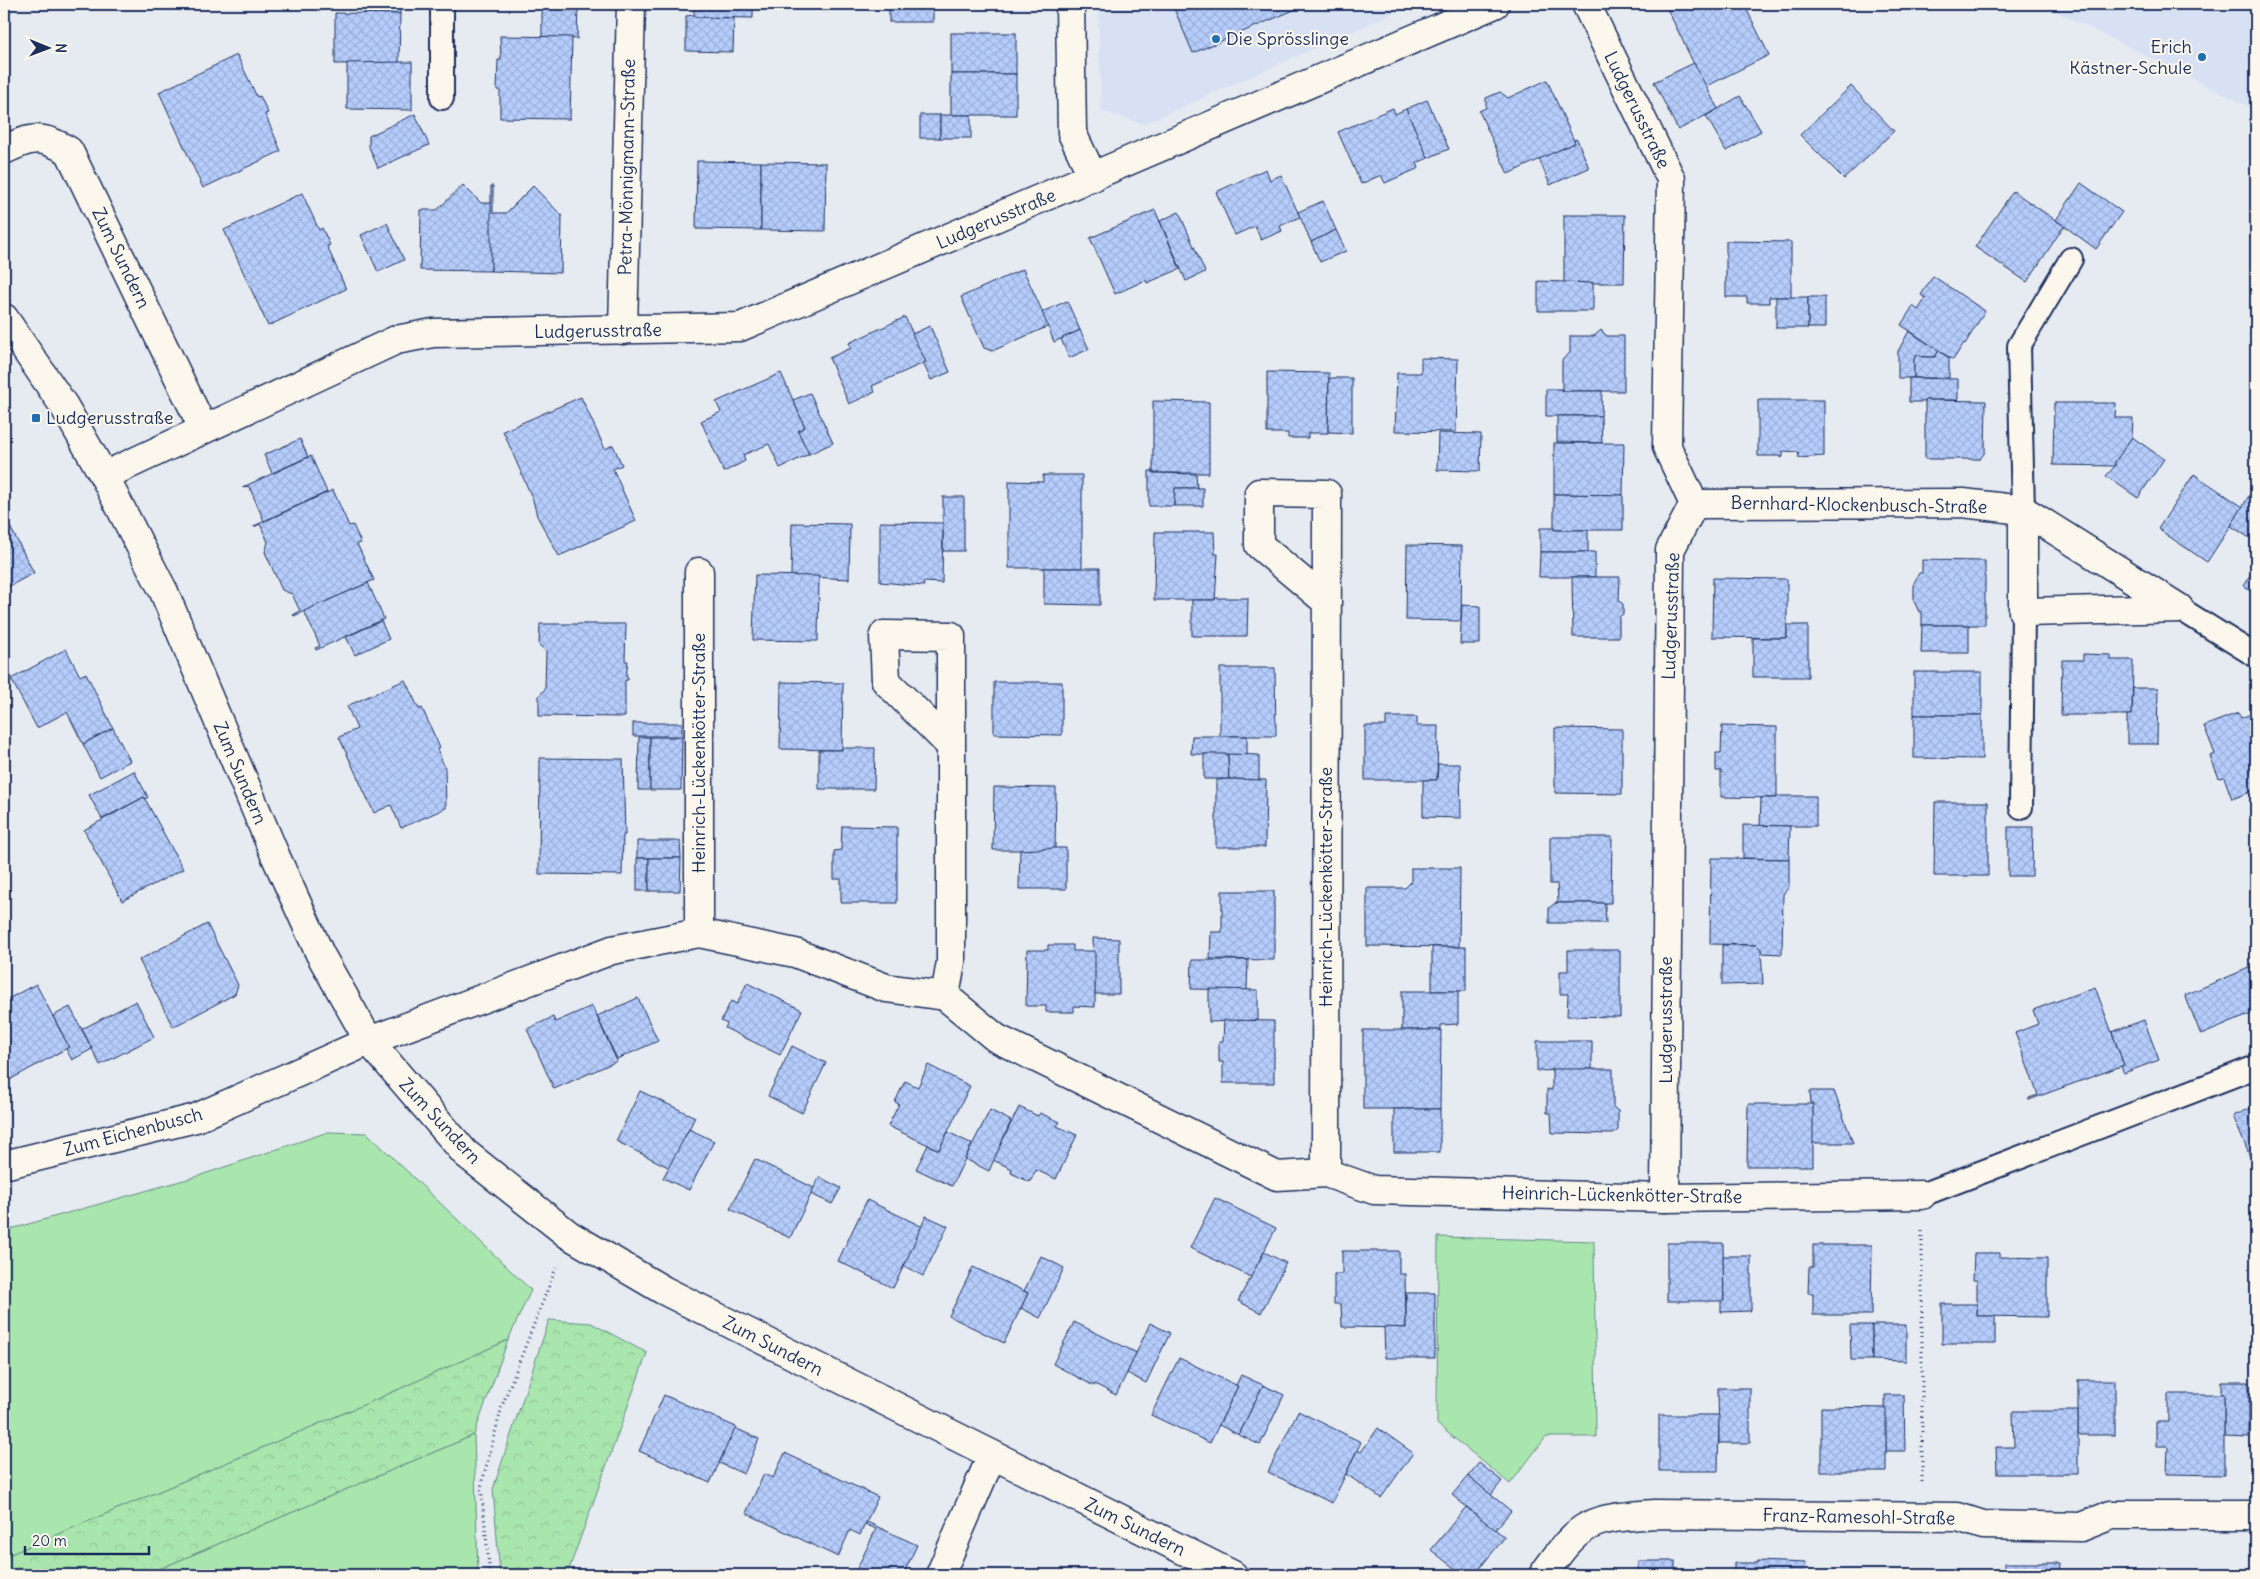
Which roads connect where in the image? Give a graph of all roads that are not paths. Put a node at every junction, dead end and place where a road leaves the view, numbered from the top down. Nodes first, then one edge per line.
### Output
1 (442, 4) edge
2 (630, 4) edge
3 (1070, 4) edge
4 (1495, 4) edge
5 (1586, 4) edge
6 (442, 98) dead end
7 (4, 150) edge
8 (1093, 178) junction
9 (2072, 259) dead end
10 (4, 318) edge
11 (623, 330) junction
12 (203, 428) junction
13 (104, 476) junction
14 (1694, 504) junction
15 (2023, 510) junction
16 (700, 572) dead end
17 (1327, 602) dead end
18 (2179, 608) junction
19 (2023, 612) junction
20 (2256, 656) edge
21 (951, 746) dead end
22 (2021, 807) dead end
23 (699, 933) junction
24 (945, 996) junction
25 (369, 1041) junction
26 (2256, 1067) edge
27 (4, 1164) edge
28 (1326, 1173) junction
29 (1922, 1195) joint
30 (1665, 1198) junction
31 (992, 1456) junction
32 (2256, 1515) edge
33 (940, 1575) edge
34 (1233, 1575) edge
35 (1543, 1575) edge

1 - 6 lane
2 - 11 street, Petra-Mönnigmann-Straße
3 - 8 street
4 - 8 street, Ludgerusstraße
5 - 14 street, Ludgerusstraße
7 - 12 street, Zum Sundern
8 - 11 street, Ludgerusstraße
9 - 15 lane
10 - 13 street, Zum Sundern
11 - 12 street, Ludgerusstraße
12 - 13 street, Ludgerusstraße
13 - 25 street, Zum Sundern
14 - 15 street, Bernhard-Klockenbusch-Straße
14 - 30 street, Ludgerusstraße
15 - 18 street, Bernhard-Klockenbusch-Straße
15 - 19 street
16 - 23 street, Heinrich-Lückenkötter-Straße
17 - 28 street, Heinrich-Lückenkötter-Straße
18 - 19 street
18 - 20 lane
19 - 22 lane
21 - 24 street
23 - 24 street
23 - 25 street
24 - 28 street, Heinrich-Lückenkötter-Straße
25 - 27 street, Zum Eichenbusch
25 - 31 street, Zum Sundern
26 - 29 lane
28 - 30 street, Heinrich-Lückenkötter-Straße
29 - 30 street, Heinrich-Lückenkötter-Straße
31 - 33 street
31 - 34 street, Zum Sundern
32 - 35 street, Franz-Ramesohl-Straße

